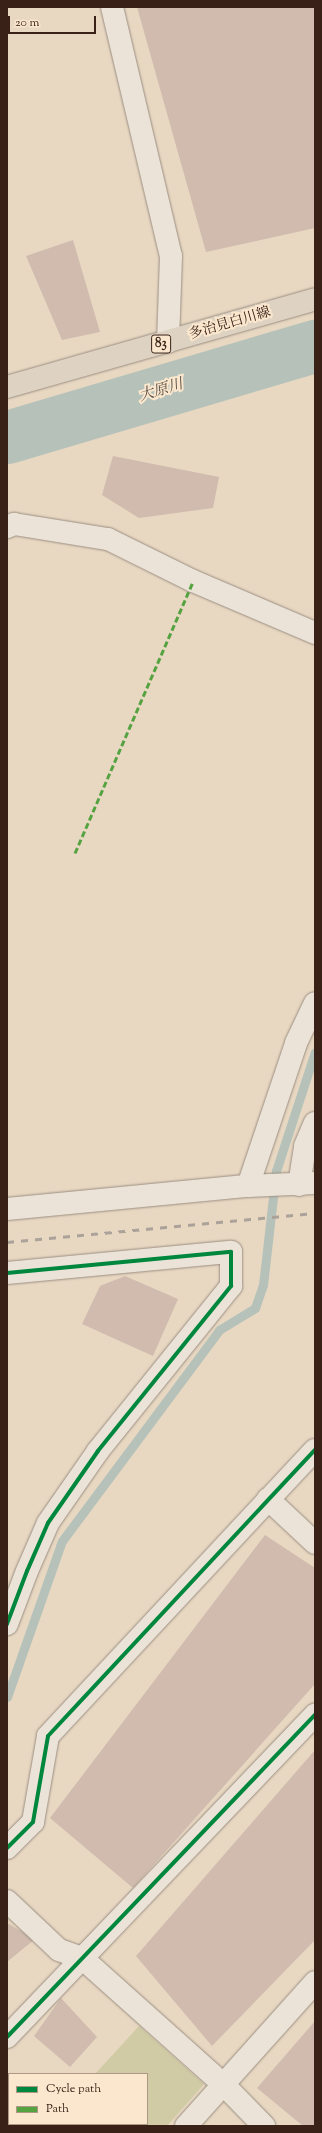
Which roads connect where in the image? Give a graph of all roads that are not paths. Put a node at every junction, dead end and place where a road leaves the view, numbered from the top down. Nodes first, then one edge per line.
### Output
1 (112, 7) edge
2 (315, 299) edge
3 (168, 342) junction
4 (7, 387) edge
5 (7, 527) edge
6 (315, 633) edge
7 (315, 1003) edge
8 (315, 1123) edge
9 (307, 1184) edge
10 (248, 1186) junction
11 (7, 1209) edge
12 (7, 1273) edge
13 (315, 1450) edge
14 (268, 1499) junction
15 (315, 1543) edge
16 (7, 1624) edge
17 (315, 1715) edge
18 (7, 1848) edge
19 (7, 1901) edge
20 (82, 1958) junction
21 (315, 1982) edge
22 (7, 2037) edge
23 (222, 2084) junction
24 (186, 2126) edge
25 (264, 2126) edge

1 - 3 street
2 - 3 main road, 多治見白川線 / 83
3 - 4 main road, 多治見白川線 / 83
5 - 6 street
7 - 10 street
8 - 9 street
9 - 10 street
10 - 11 street
12 - 16 street
13 - 14 street
14 - 15 street
14 - 18 street
17 - 20 street
19 - 20 street
20 - 22 street
20 - 23 street
21 - 23 street
23 - 24 street
23 - 25 street

